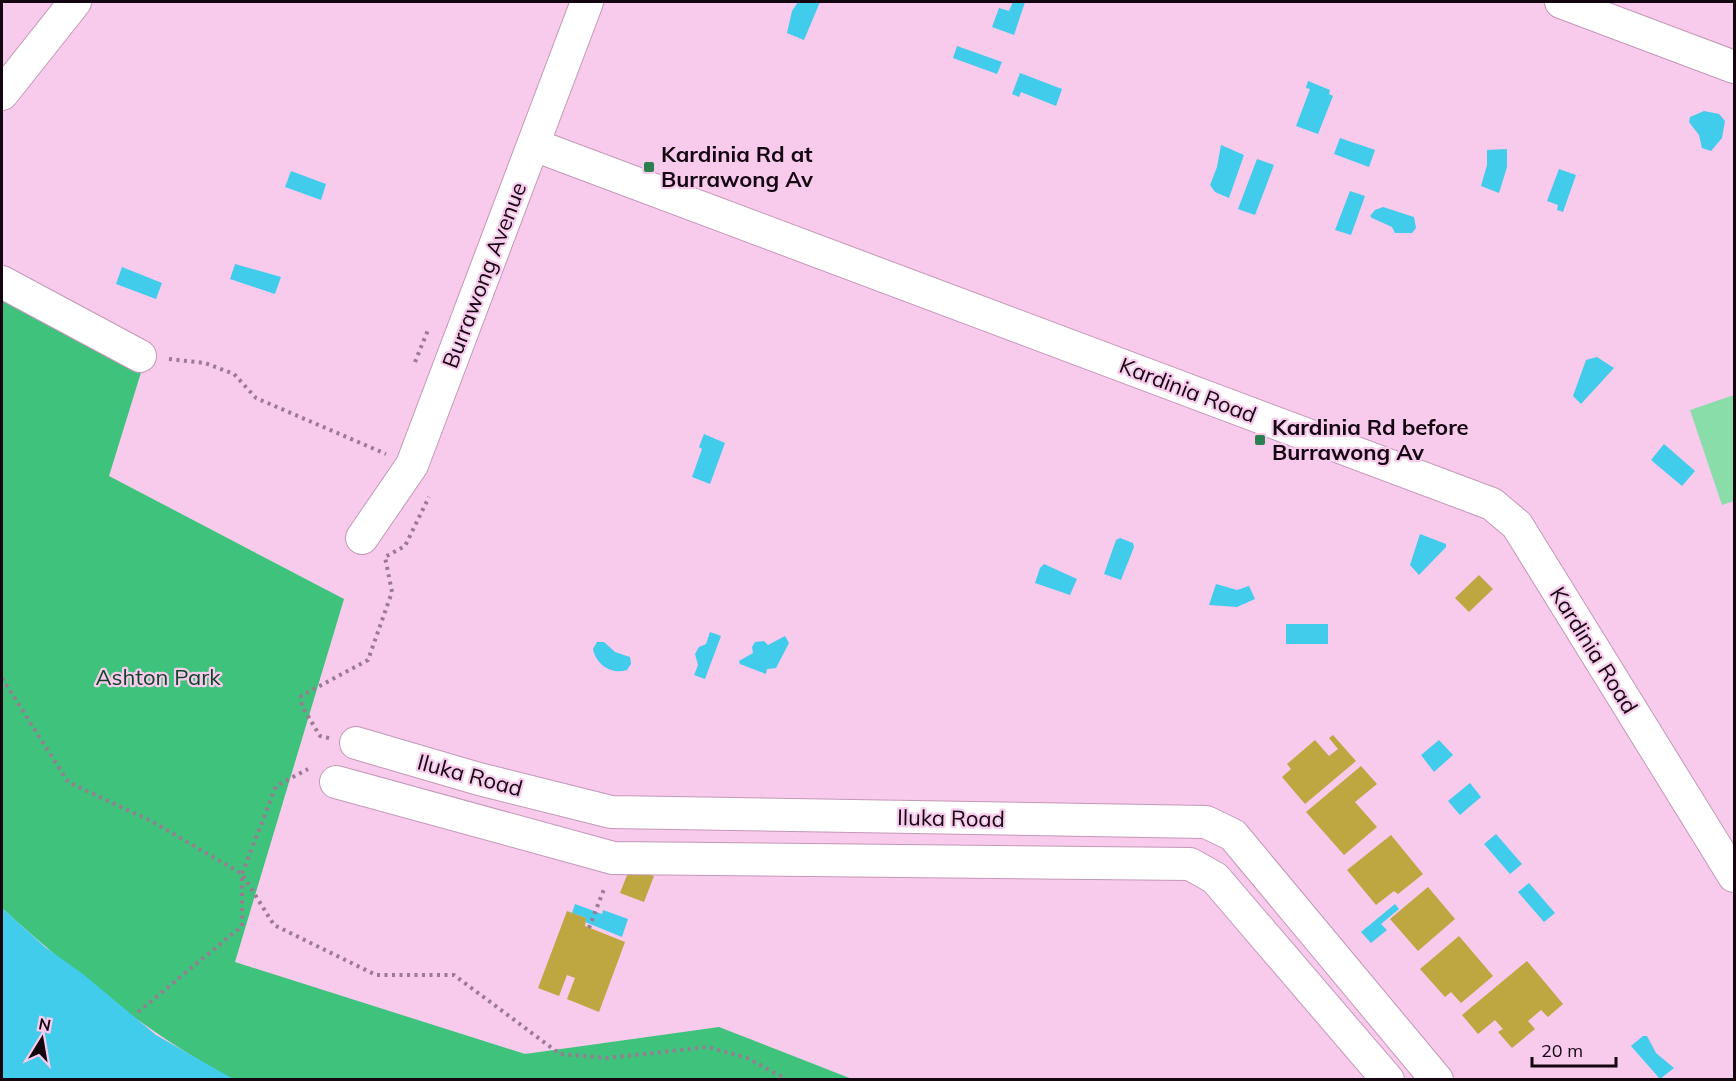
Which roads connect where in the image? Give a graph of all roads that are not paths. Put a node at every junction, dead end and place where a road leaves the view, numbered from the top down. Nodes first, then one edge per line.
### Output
1 (75, 2) edge
2 (587, 2) edge
3 (1561, 2) edge
4 (1734, 67) edge
5 (2, 94) edge
6 (534, 145) junction
7 (2, 282) edge
8 (140, 356) road end
9 (362, 538) dead end
10 (357, 744) road end
11 (326, 774) road end
12 (1734, 876) edge
13 (1388, 1080) edge
14 (1437, 1080) edge

1 - 5 street
2 - 6 street, Burrawong Avenue
3 - 4 street
6 - 9 street, Burrawong Avenue
6 - 12 street, Kardinia Road
7 - 8 street
10 - 14 street, Iluka Road
11 - 13 street, Iluka Road

